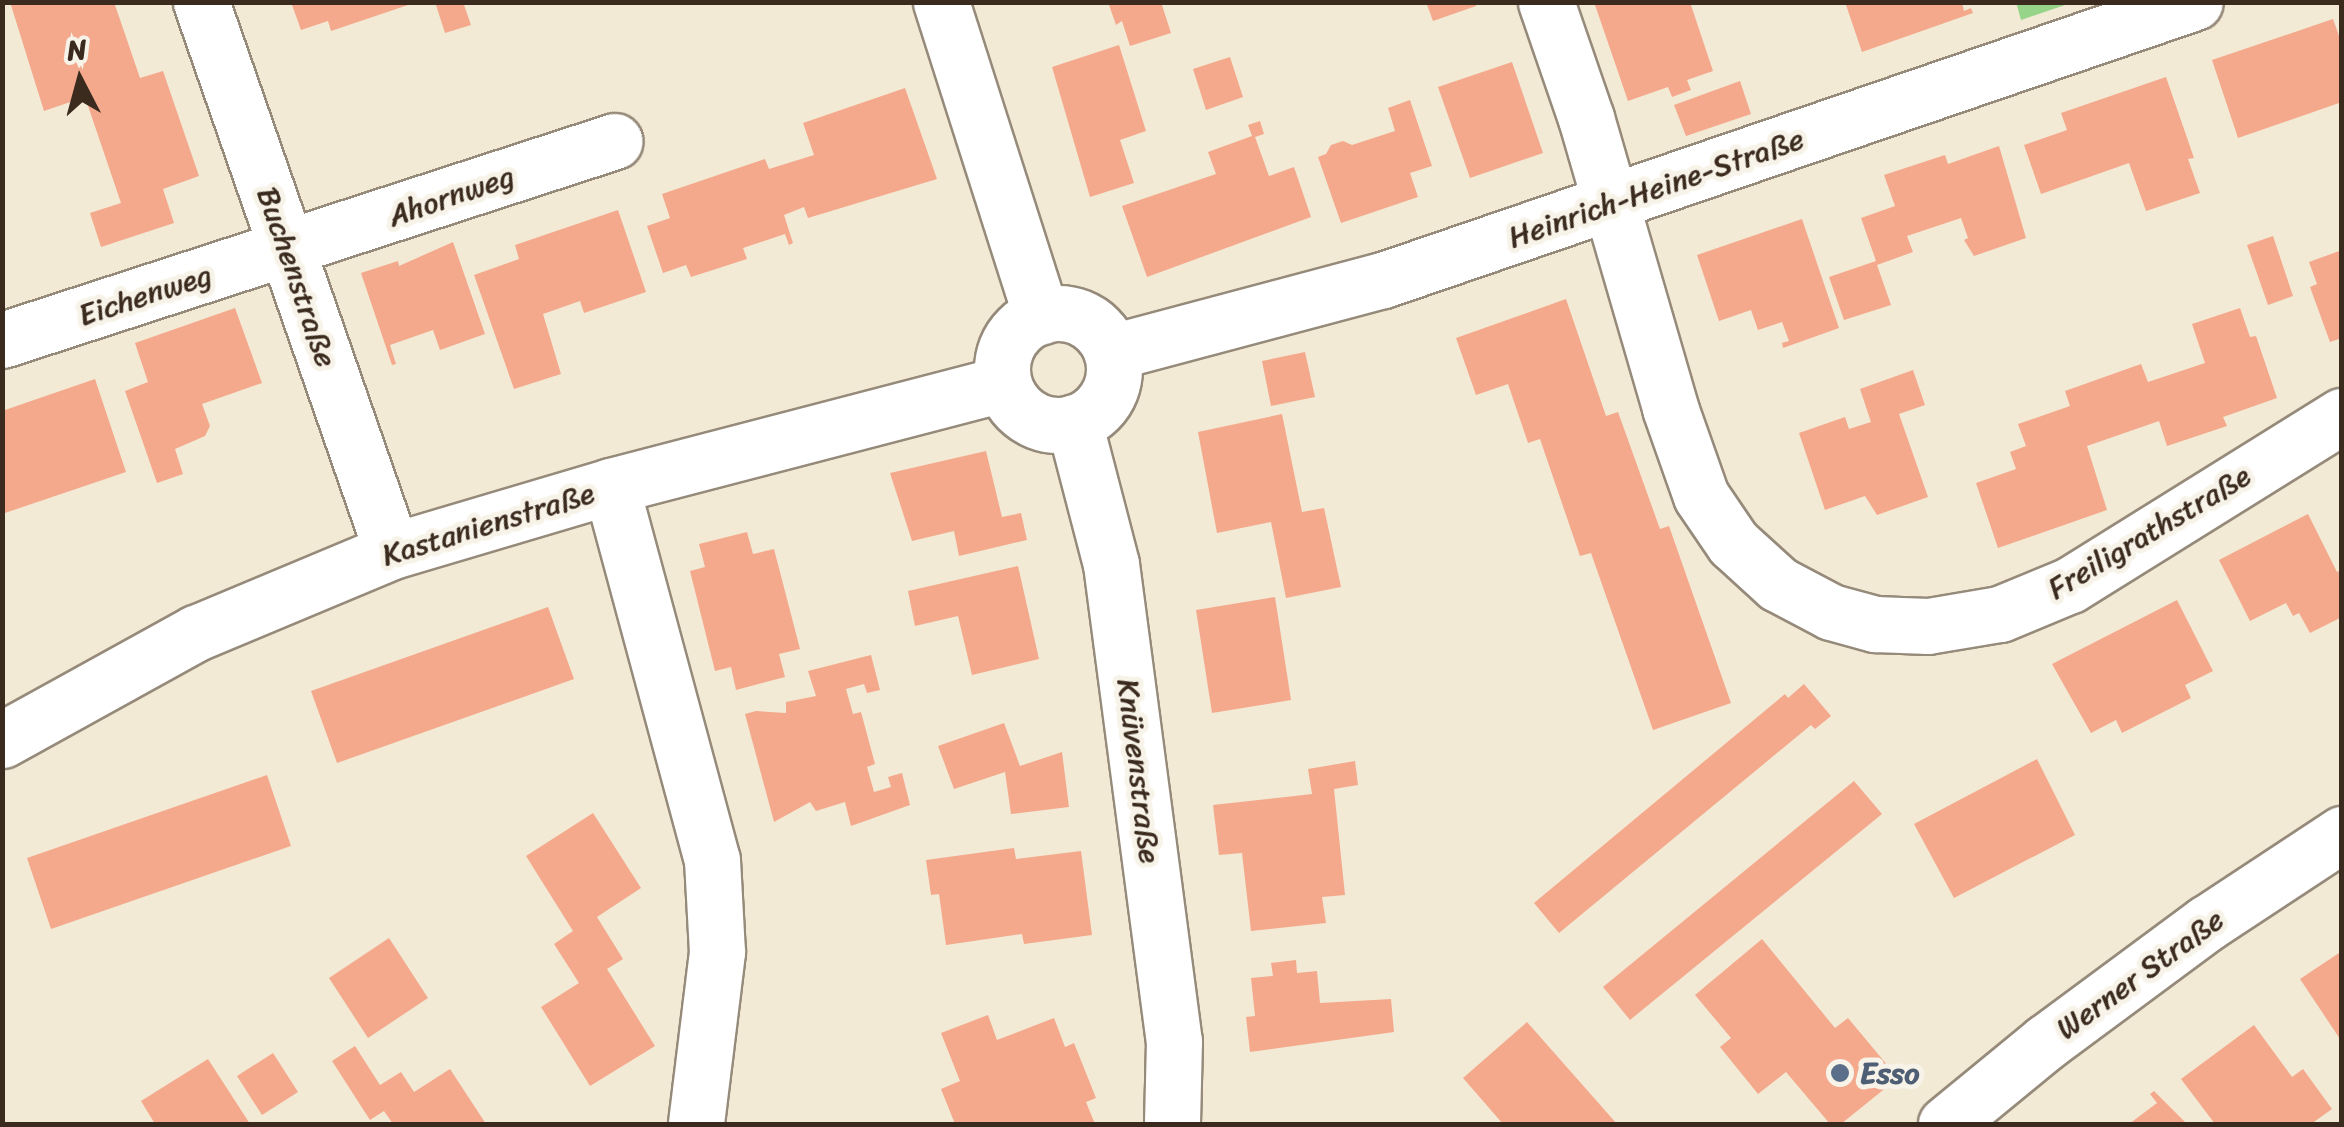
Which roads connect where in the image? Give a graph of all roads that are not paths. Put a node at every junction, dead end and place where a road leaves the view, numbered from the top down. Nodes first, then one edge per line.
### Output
1 (202, 2) edge
2 (941, 2) edge
3 (1546, 2) edge
4 (2194, 2) edge
5 (615, 140) dead end
6 (1608, 205) junction
7 (288, 250) junction
8 (1041, 316) junction
9 (2, 340) edge
10 (1112, 352) junction
11 (1003, 384) junction
12 (2342, 416) edge
13 (1074, 422) junction
14 (611, 486) junction
15 (392, 551) junction
16 (2, 740) edge
17 (2342, 834) edge
18 (696, 1124) edge
19 (1172, 1124) edge
20 (1946, 1124) edge

1 - 7 street, Buchenstraße
2 - 8 street
3 - 6 street, Freiligrathstraße
4 - 6 street, Heinrich-Heine-Straße
5 - 7 street, Ahornweg
6 - 10 street, Heinrich-Heine-Straße
6 - 12 street, Freiligrathstraße
7 - 9 street, Eichenweg
7 - 15 street, Buchenstraße
8 - 10 street
8 - 11 street
10 - 13 street
11 - 13 street
11 - 14 street, Kastanienstraße
13 - 19 street, Knüvenstraße
14 - 15 street, Kastanienstraße
14 - 18 street
15 - 16 street, Kastanienstraße
17 - 20 street, Werner Straße

